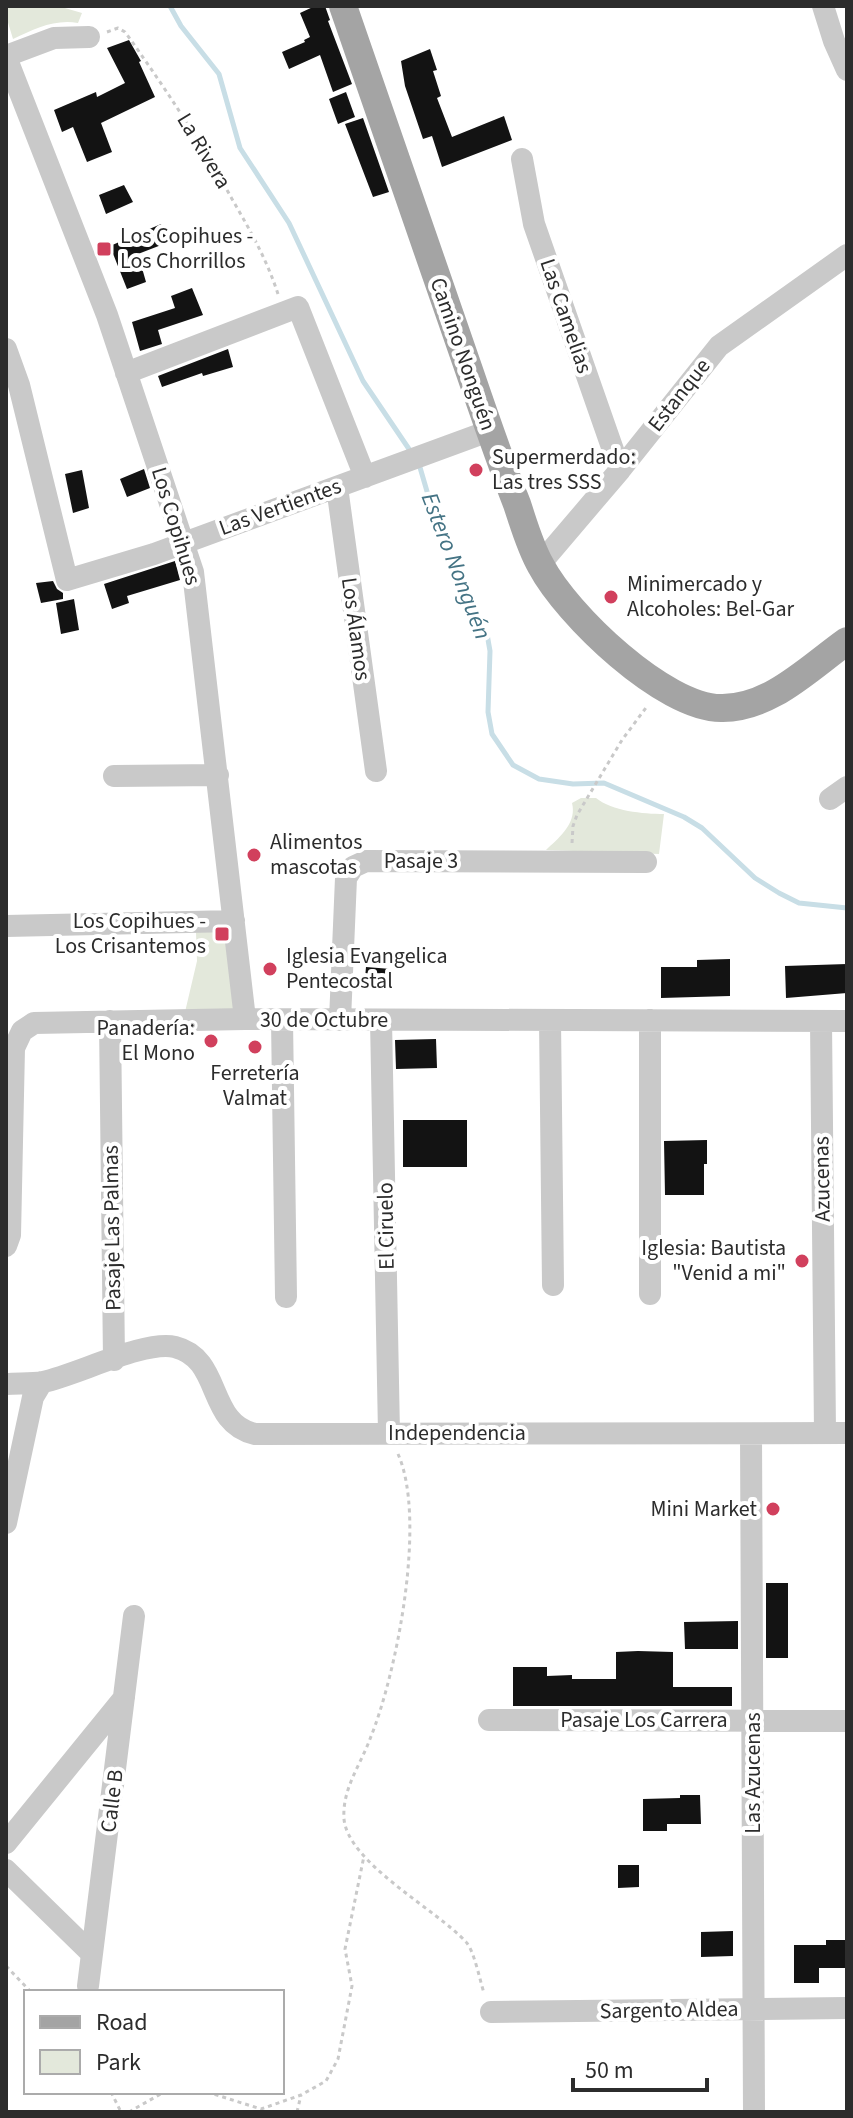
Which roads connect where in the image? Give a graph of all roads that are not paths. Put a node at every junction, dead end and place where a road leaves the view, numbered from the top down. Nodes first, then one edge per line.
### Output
1 (343, 6) edge
2 (823, 6) edge
3 (89, 37) road end
4 (6, 56) edge
5 (847, 70) edge
6 (522, 159) dead end
7 (847, 255) edge
8 (6, 349) edge
9 (126, 373) junction
10 (489, 431) junction
11 (620, 470) junction
12 (365, 477) junction
13 (337, 487) junction
14 (184, 542) junction
15 (540, 564) junction
16 (847, 641) edge
17 (376, 771) dead end
18 (218, 775) junction
19 (114, 776) dead end
20 (646, 862) dead end
21 (234, 921) junction
22 (6, 926) edge
23 (245, 1019) junction
24 (282, 1020) junction
25 (340, 1020) junction
26 (381, 1020) junction
27 (550, 1020) junction
28 (650, 1020) junction
29 (110, 1021) junction
30 (821, 1021) junction
31 (847, 1021) edge
32 (6, 1246) edge
33 (553, 1285) dead end
34 (650, 1294) dead end
35 (286, 1297) dead end
36 (114, 1360) junction
37 (42, 1382) junction
38 (6, 1384) edge
39 (389, 1433) junction
40 (836, 1433) edge
41 (751, 1434) junction
42 (10, 1487) edge
43 (6, 1523) edge
44 (134, 1616) dead end
45 (125, 1696) junction
46 (489, 1720) dead end
47 (753, 1721) junction
48 (847, 1721) edge
49 (6, 1843) edge
50 (6, 1870) edge
51 (92, 1954) junction
52 (88, 1986) dead end
53 (847, 2008) edge
54 (754, 2009) junction
55 (491, 2012) road end
56 (754, 2112) edge

1 - 10 main road, Camino Nonguén
2 - 5 street
3 - 4 street
4 - 9 street, Los Copihues
6 - 11 street, Las Camelias
7 - 11 street, Estanque
8 - 14 street, Las Vertientes
9 - 12 street
9 - 14 street, Los Copihues
10 - 12 street, Las Vertientes
10 - 15 main road, Camino Nonguén
11 - 15 street, Estanque
12 - 13 street, Las Vertientes
13 - 14 street, Las Vertientes
13 - 17 street, Los Álamos
14 - 18 street, Los Copihues
15 - 16 main road, Camino Nonguén
18 - 19 street
18 - 21 street, Los Copihues
20 - 25 street, Pasaje 3
21 - 22 street
21 - 23 street, Los Copihues
23 - 24 street, 30 de Octubre
23 - 29 street, 30 de Octubre
24 - 25 street, 30 de Octubre
24 - 35 street
25 - 26 street, 30 de Octubre
26 - 27 street, 30 de Octubre
26 - 39 street, El Ciruelo
27 - 28 street, 30 de Octubre
27 - 33 street
28 - 30 street, 30 de Octubre
28 - 34 street
29 - 32 street, 30 de Octubre
29 - 36 street, Pasaje Las Palmas
30 - 31 street, 30 de Octubre
30 - 40 street, Azucenas
36 - 37 street
36 - 39 street, Independencia
37 - 38 street
37 - 42 street
39 - 41 street, Independencia
40 - 41 street, Independencia
41 - 47 street, Las Azucenas
42 - 43 street
44 - 45 street, Calle B
45 - 49 street
45 - 51 street, Calle B
46 - 47 street, Pasaje Los Carrera
47 - 48 street, Pasaje Los Carrera
47 - 54 street, Las Azucenas
50 - 51 street
51 - 52 street, Calle B
53 - 54 street, Sargento Aldea
54 - 55 street, Sargento Aldea
54 - 56 street, Las Azucenas

